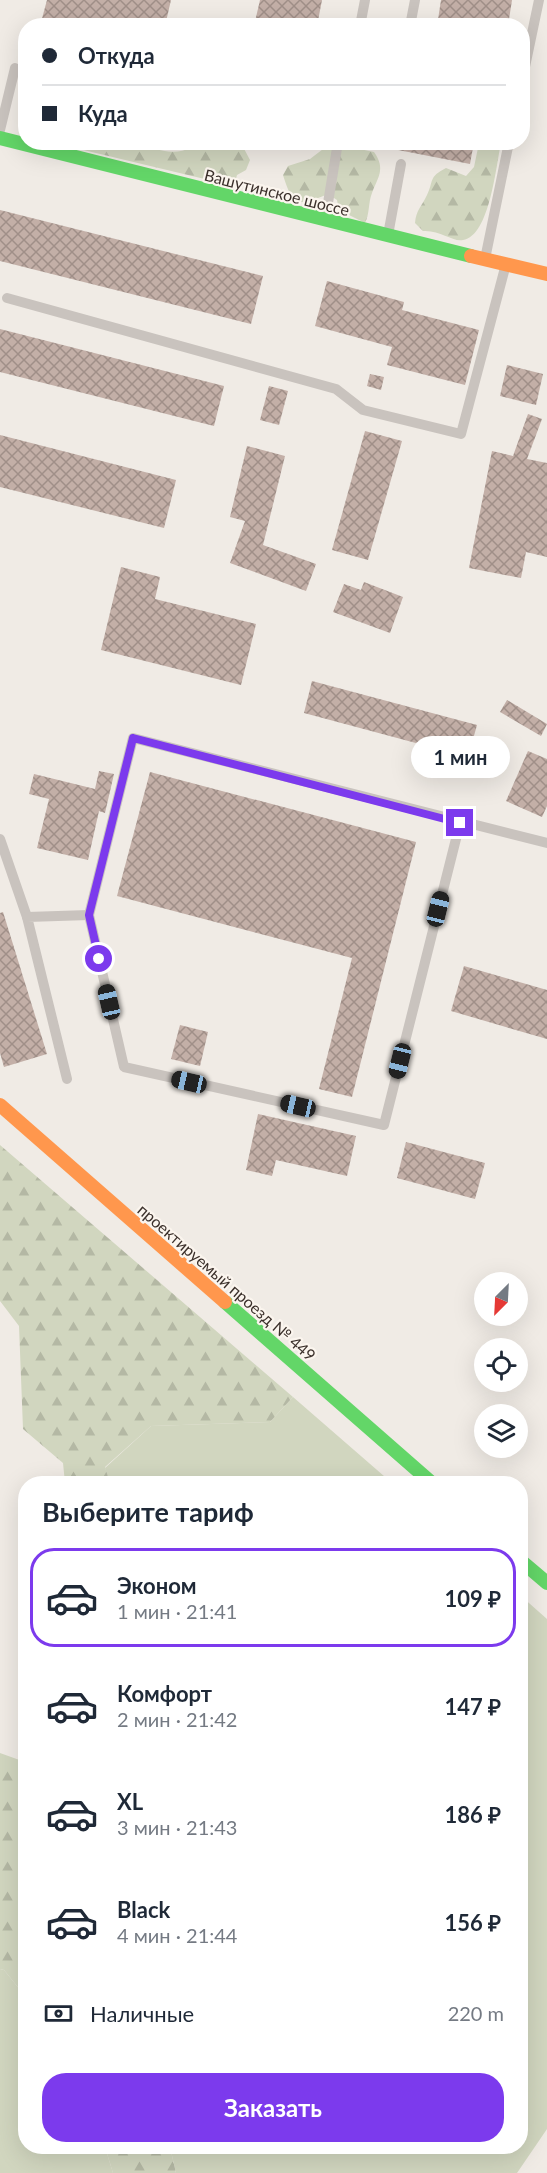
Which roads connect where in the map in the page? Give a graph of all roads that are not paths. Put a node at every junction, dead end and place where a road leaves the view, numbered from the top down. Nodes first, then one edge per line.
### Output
1 (364, 0) edge
2 (415, 0) edge
3 (539, 0) edge
4 (361, 18) edge
5 (412, 18) edge
6 (530, 43) edge
7 (15, 68) dead end
8 (5, 87) edge
9 (0, 130) edge
10 (0, 138) edge
11 (18, 143) edge
12 (47, 150) edge
13 (337, 150) edge
14 (507, 150) edge
15 (401, 164) dead end
16 (324, 221) junction
17 (388, 236) junction
18 (485, 260) junction
19 (506, 264) junction
20 (547, 274) edge
21 (7, 298) dead end
22 (460, 823) junction
23 (0, 839) edge
24 (547, 843) edge
25 (5, 872) edge
26 (89, 915) junction
27 (27, 917) junction
28 (67, 1079) dead end
29 (0, 1105) edge
30 (424, 1476) edge
31 (528, 1567) edge
32 (547, 1583) edge

1 - 4 lane
2 - 5 lane
3 - 6 lane
7 - 8 lane
8 - 9 lane
10 - 11 street, Вашутинское шоссе
12 - 16 street, Вашутинское шоссе
13 - 16 lane
14 - 18 lane
15 - 17 lane
16 - 17 street, Вашутинское шоссе
17 - 18 street, Вашутинское шоссе
18 - 19 street, Вашутинское шоссе
19 - 20 street, Вашутинское шоссе
19 - 21 lane
22 - 24 lane
22 - 26 lane
22 - 26 lane
23 - 25 lane
25 - 27 lane
26 - 27 lane
27 - 28 lane
29 - 30 street, проектируемый проезд № 449
31 - 32 street

